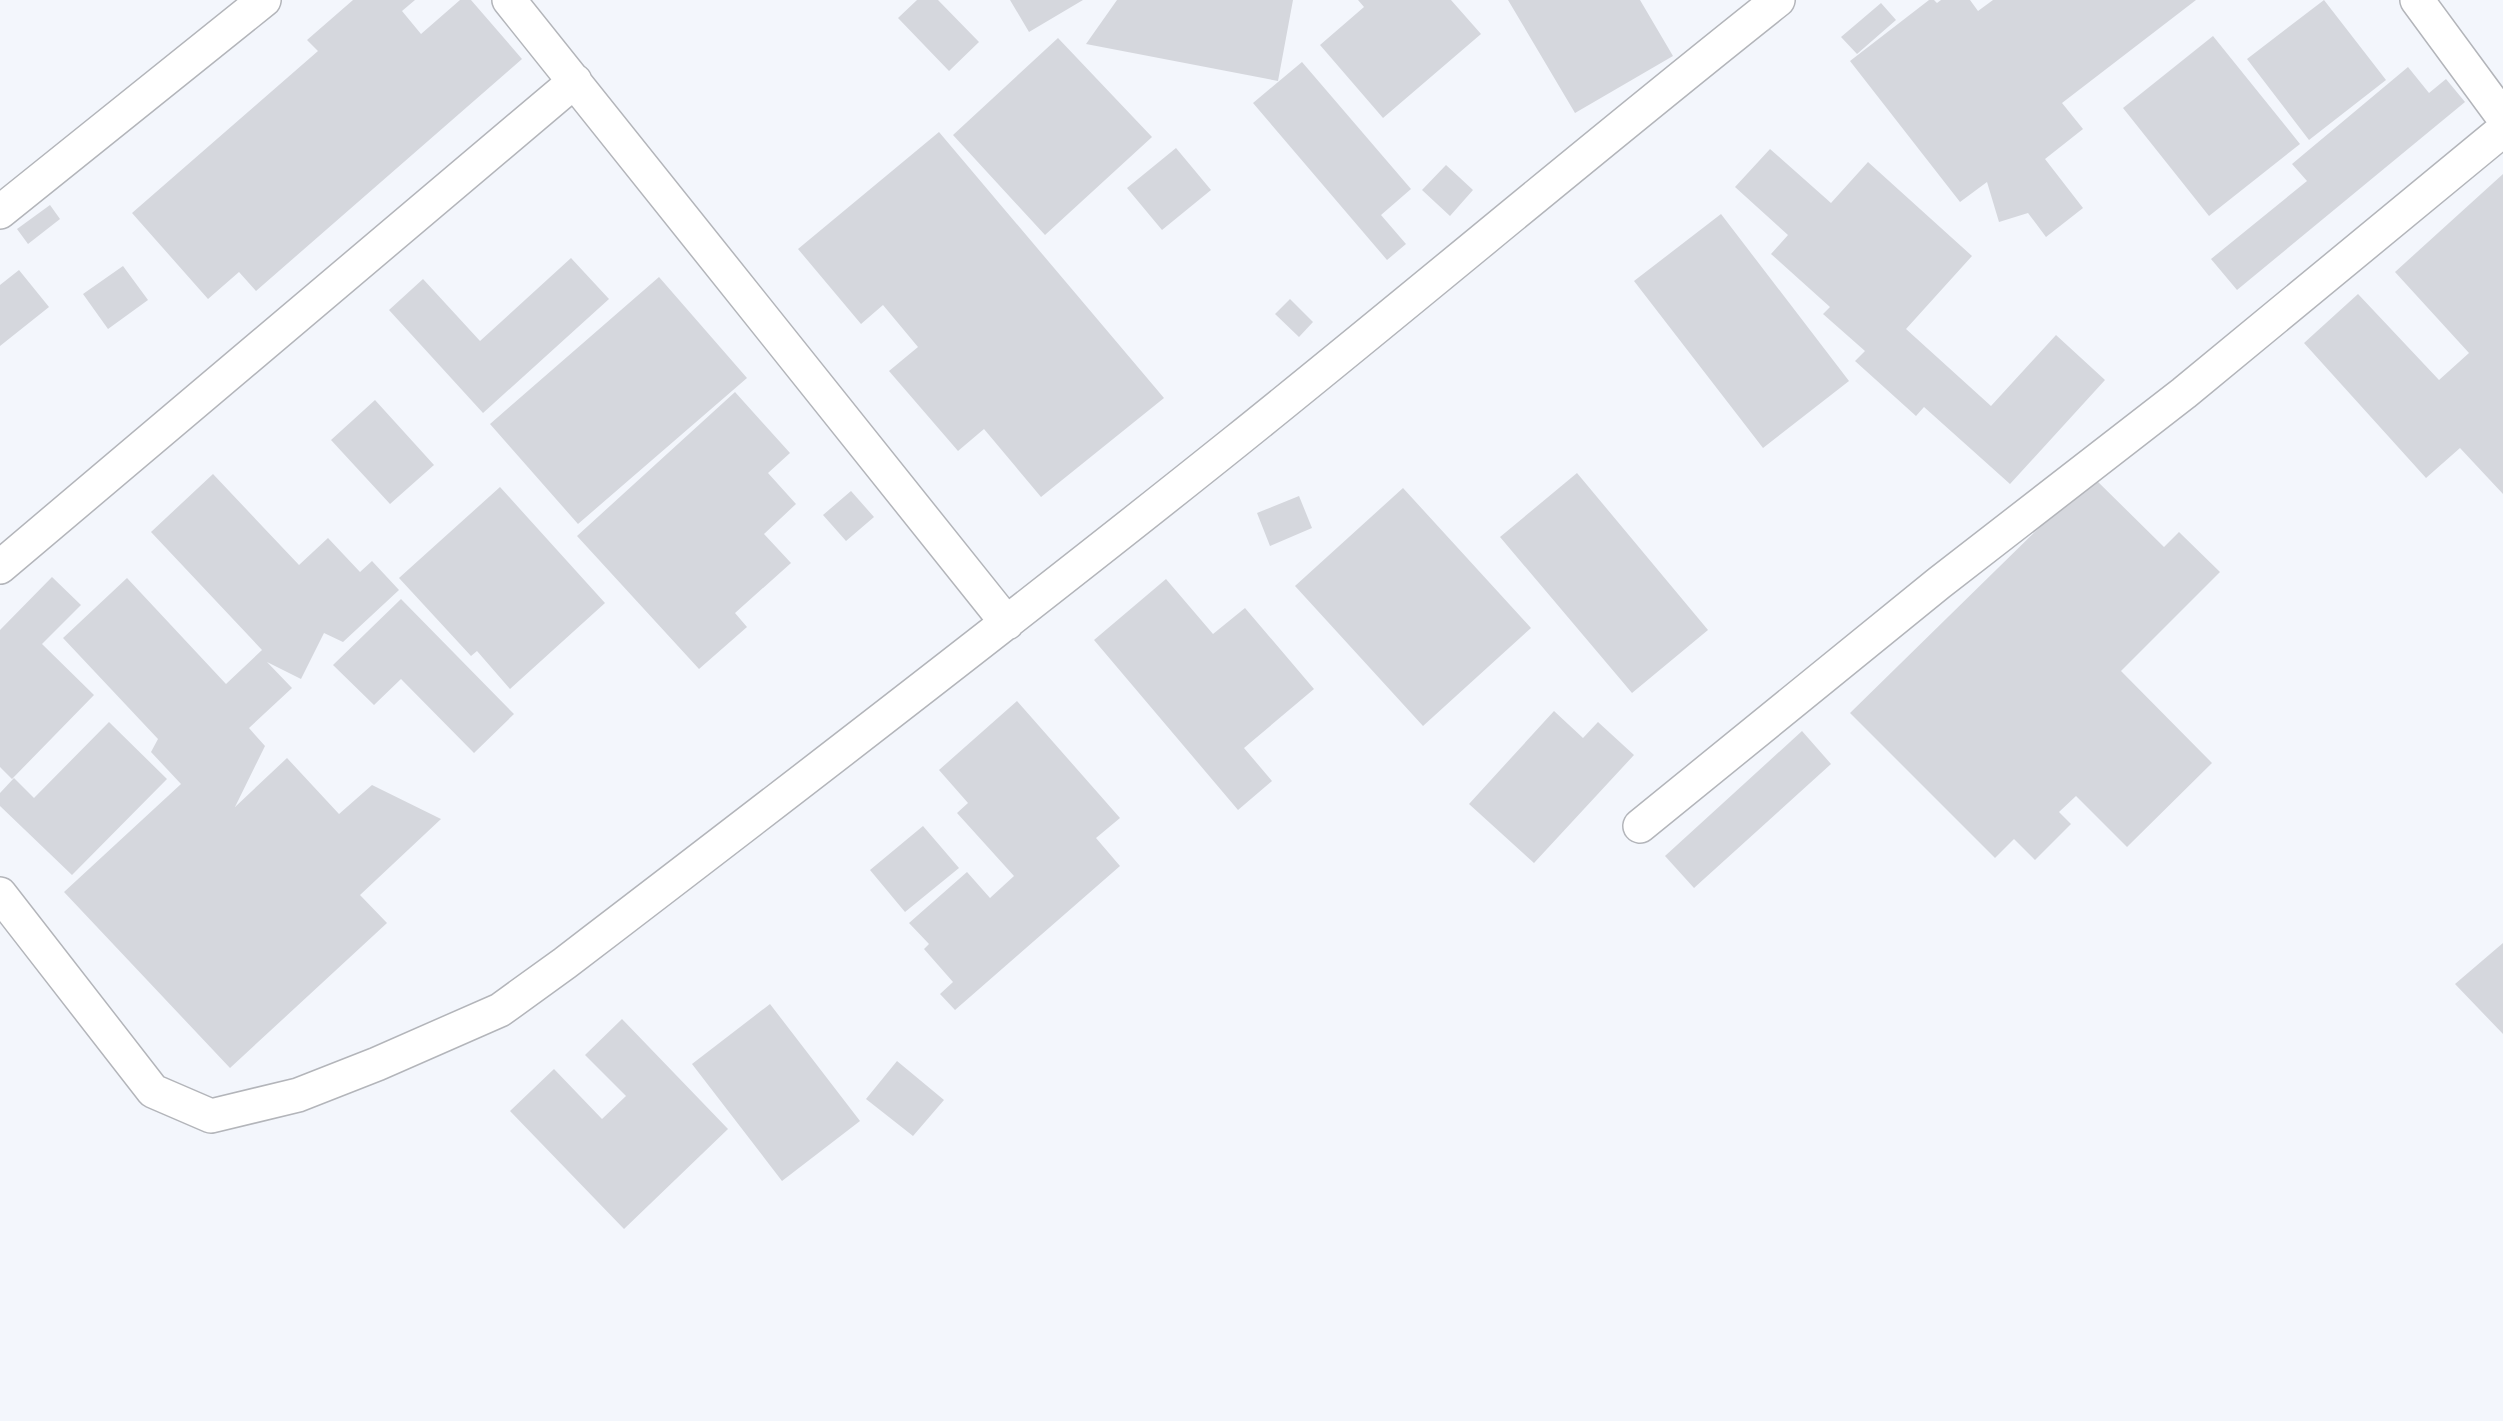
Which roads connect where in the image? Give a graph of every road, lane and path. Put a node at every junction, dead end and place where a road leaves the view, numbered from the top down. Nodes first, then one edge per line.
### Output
1 (264, 0) edge
2 (509, 0) edge
3 (1778, 0) edge
4 (2417, 0) edge
5 (575, 81) junction
6 (2503, 117) edge
7 (2503, 130) edge
8 (0, 212) edge
9 (0, 567) edge
10 (1007, 623) junction
11 (1640, 826) dead end
12 (0, 894) edge

1 - 8 street
2 - 5 street
3 - 10 street
4 - 6 street
5 - 9 street
5 - 10 street
7 - 11 street
10 - 12 street

